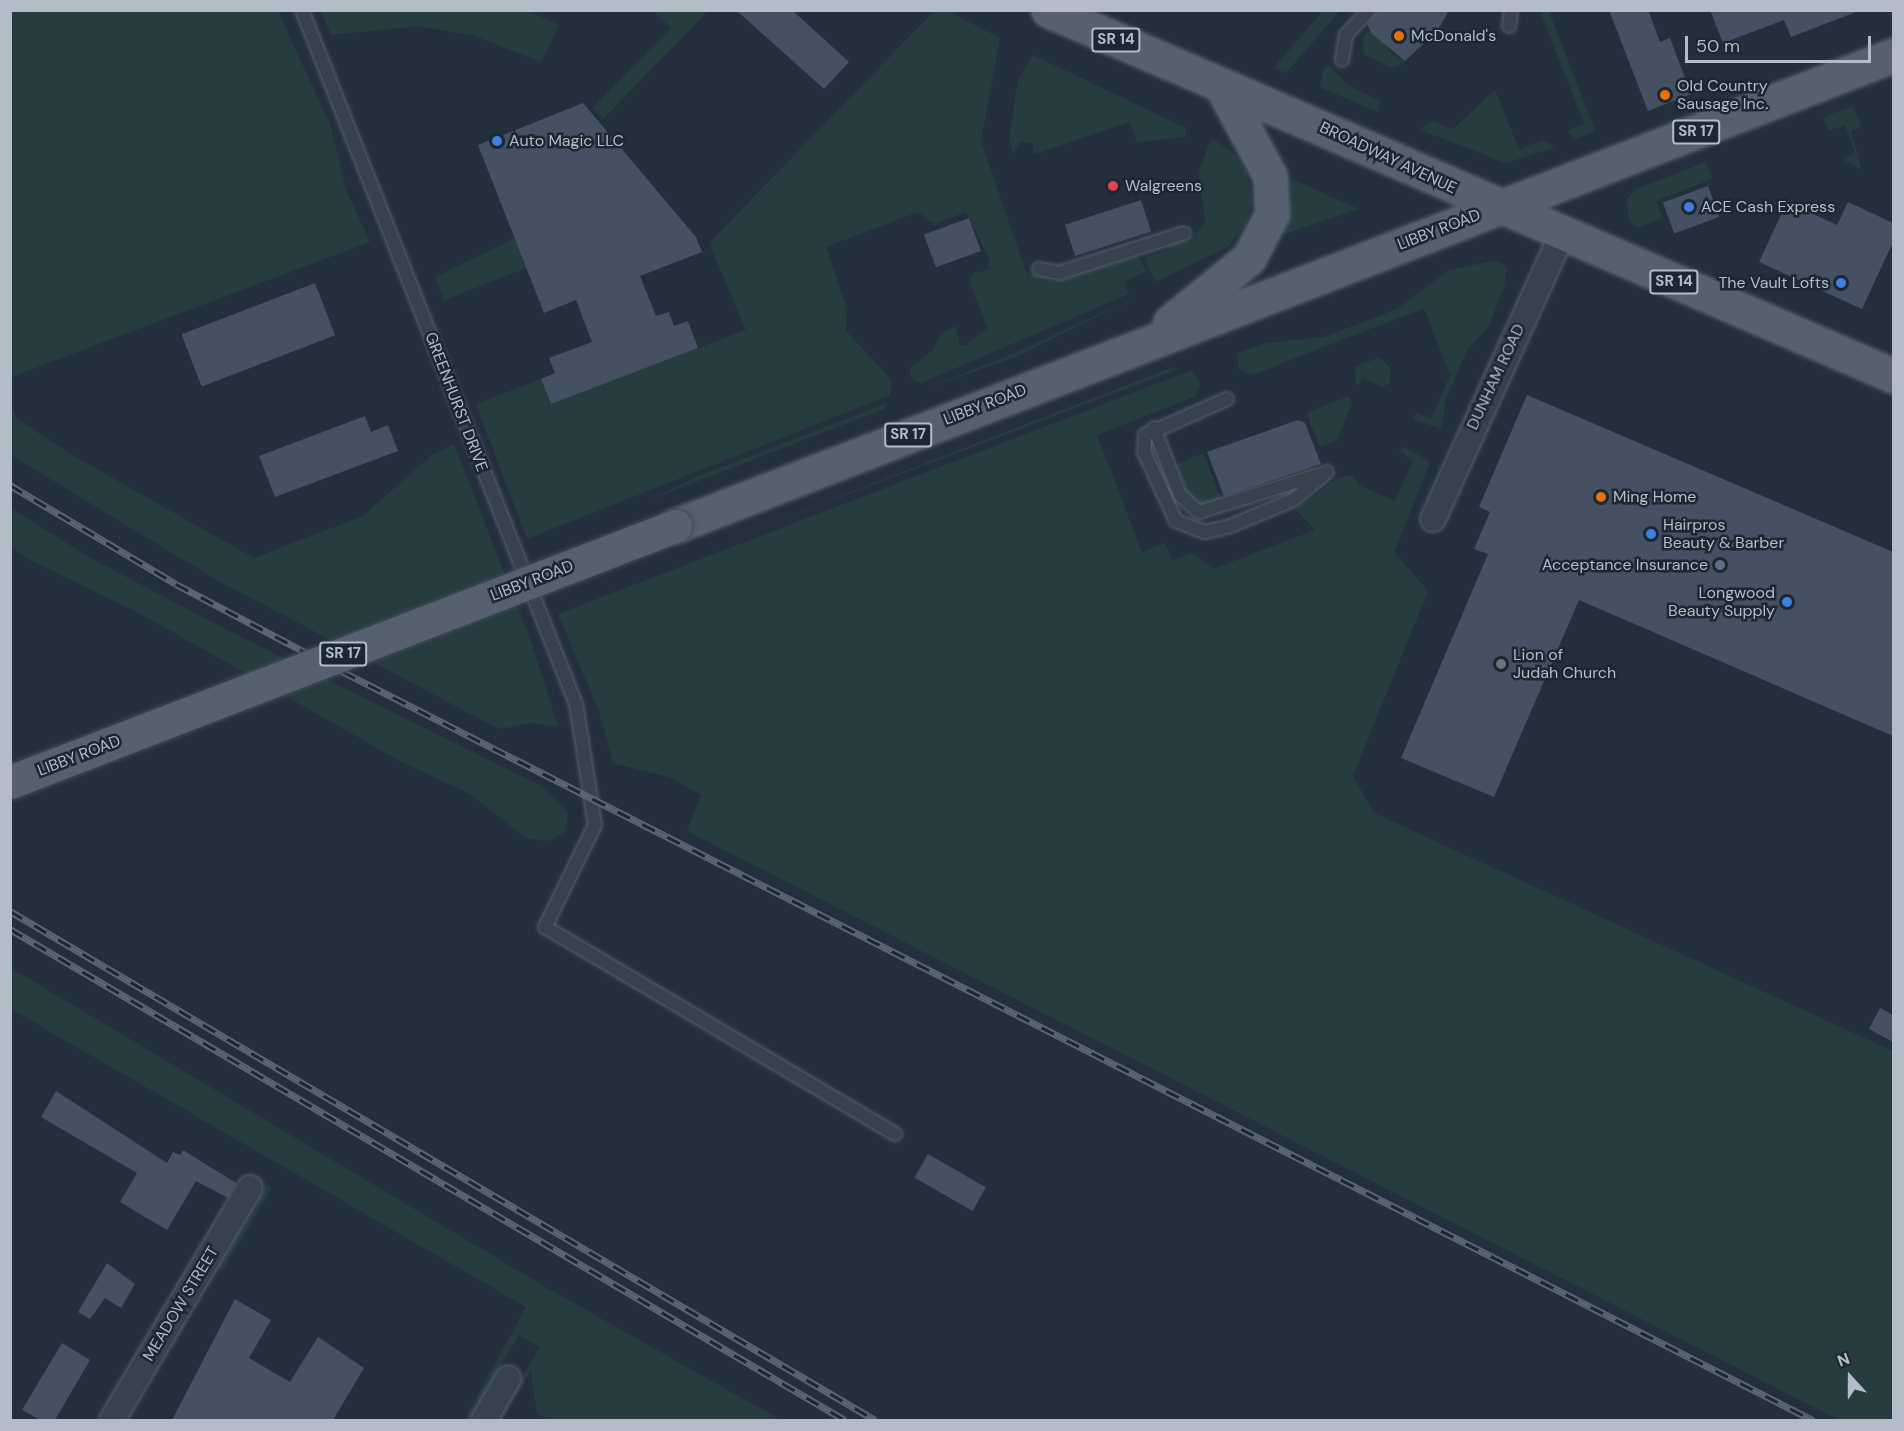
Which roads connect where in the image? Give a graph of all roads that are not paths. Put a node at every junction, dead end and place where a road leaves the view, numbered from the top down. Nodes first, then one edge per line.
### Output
1 (302, 10) edge
2 (1048, 10) edge
3 (1369, 10) edge
4 (1511, 10) edge
5 (1509, 26) dead end
6 (1893, 55) edge
7 (1342, 60) dead end
8 (1221, 85) junction
9 (1497, 208) junction
10 (1184, 233) dead end
11 (1561, 237) junction
12 (1039, 269) dead end
13 (1140, 345) junction
14 (1893, 376) edge
15 (1227, 399) dead end
16 (1154, 428) junction
17 (1433, 519) dead end
18 (10, 782) edge
19 (895, 1134) dead end
20 (250, 1188) dead end
21 (508, 1379) dead end
22 (112, 1420) edge
23 (484, 1420) edge

1 - 19 lane, GREENHURST DRIVE
2 - 8 main road, BROADWAY AVENUE / SR 14
3 - 7 lane
4 - 5 lane
6 - 9 main road, LIBBY ROAD / SR 17
8 - 9 main road, BROADWAY AVENUE / SR 14
8 - 13 main road
9 - 11 main road, BROADWAY AVENUE / SR 14
9 - 13 main road, LIBBY ROAD / SR 17
10 - 12 lane
11 - 14 main road, BROADWAY AVENUE / SR 14
11 - 17 street, DUNHAM ROAD
13 - 18 main road, LIBBY ROAD / SR 17, bridge
15 - 16 lane
16 - 16 lane
20 - 22 street, MEADOW STREET
21 - 23 street

